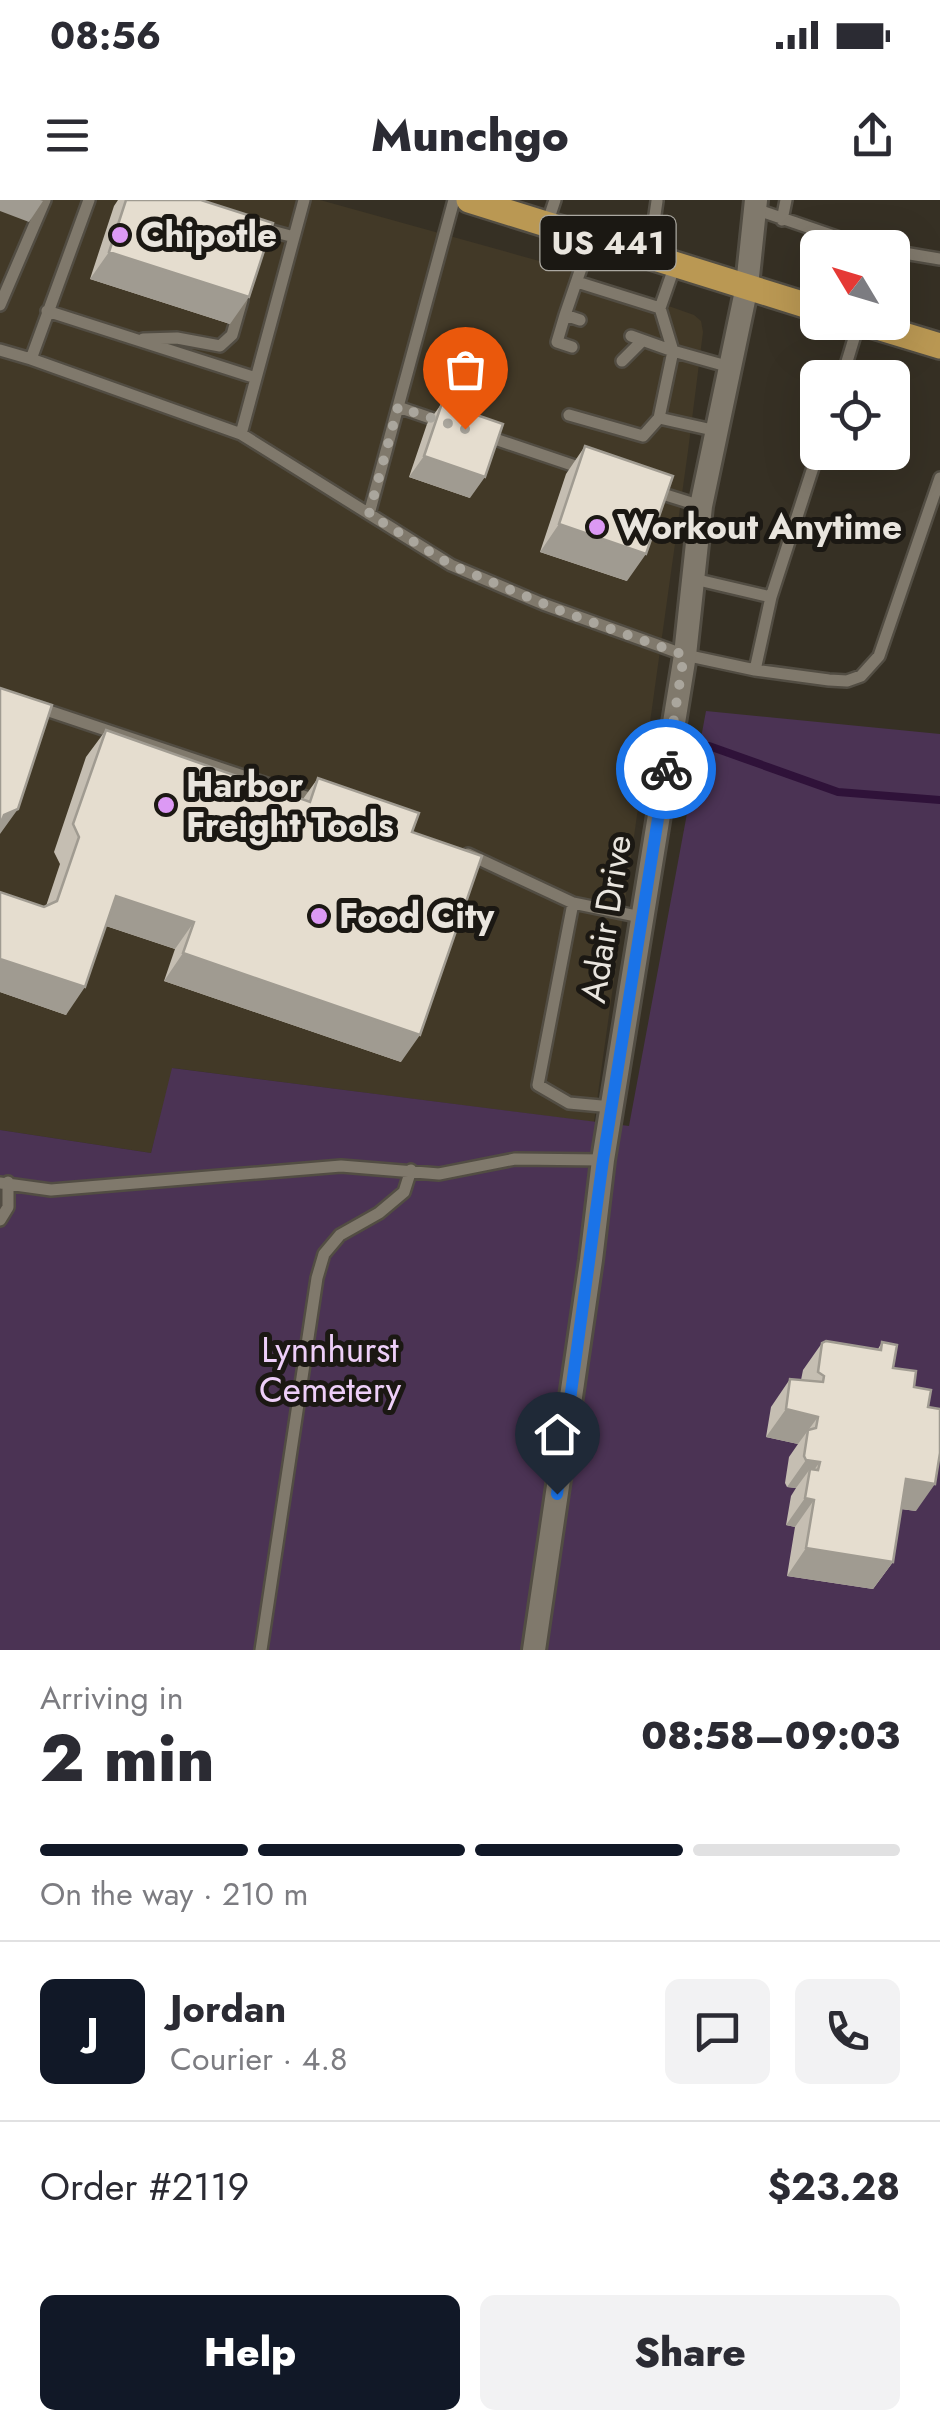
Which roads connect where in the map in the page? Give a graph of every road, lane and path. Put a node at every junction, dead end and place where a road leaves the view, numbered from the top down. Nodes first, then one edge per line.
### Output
1 (45, 200) edge
2 (88, 200) edge
3 (304, 200) edge
4 (454, 200) edge
5 (469, 200) edge
6 (657, 200) edge
7 (786, 200) edge
8 (756, 205) edge
9 (551, 212) edge
10 (782, 220) junction
11 (246, 223) edge
12 (263, 228) junction
13 (813, 230) edge
14 (294, 237) junction
15 (592, 238) junction
16 (258, 246) edge
17 (910, 254) edge
18 (649, 256) junction
19 (940, 258) edge
20 (675, 264) junction
21 (247, 282) edge
22 (578, 282) junction
23 (748, 286) junction
24 (800, 303) edge
25 (0, 305) edge
26 (660, 308) junction
27 (47, 311) junction
28 (565, 315) junction
29 (580, 320) dead end
30 (910, 337) edge
31 (134, 339) junction
32 (940, 346) edge
33 (572, 347) dead end
34 (0, 350) edge
35 (673, 351) junction
36 (31, 359) junction
37 (622, 361) dead end
38 (730, 367) junction
39 (256, 378) junction
40 (398, 407) junction
41 (569, 415) dead end
42 (660, 418) junction
43 (717, 431) junction
44 (241, 434) junction
45 (812, 470) edge
46 (607, 476) edge
47 (940, 478) edge
48 (644, 488) edge
49 (701, 506) junction
50 (369, 514) junction
51 (694, 579) junction
52 (771, 597) junction
53 (684, 655) junction
54 (755, 670) junction
55 (17, 700) edge
56 (335, 807) edge
57 (451, 848) edge
58 (573, 902) junction
59 (641, 917) junction
60 (612, 1108) junction
61 (603, 1160) junction
62 (412, 1170) junction
63 (4, 1182) edge
64 (0, 1220) edge
65 (261, 1650) edge
66 (534, 1650) edge

1 - 25 lane
2 - 27 lane
3 - 14 lane
4 - 40 lane
5 - 9 main road, US 441
6 - 18 lane
7 - 10 lane
8 - 10 lane
8 - 23 street, Adair Drive
9 - 15 main road, US 441
10 - 13 lane
11 - 12 lane
12 - 14 lane
12 - 16 lane
14 - 39 lane
15 - 18 main road, US 441
15 - 22 lane
17 - 19 lane
18 - 20 main road, US 441
20 - 23 main road, US 441
20 - 26 lane
21 - 31 lane
22 - 26 lane
22 - 28 lane
23 - 24 main road, US 441
23 - 38 street, Adair Drive
26 - 35 lane
27 - 31 lane
27 - 36 lane
28 - 29 lane
28 - 33 lane
30 - 32 main road
31 - 39 lane
34 - 36 lane
35 - 37 lane
35 - 38 lane
35 - 42 lane
36 - 44 lane
38 - 43 street, Adair Drive
39 - 44 lane
40 - 46 lane
40 - 50 lane
41 - 42 lane
42 - 43 lane
43 - 49 street, Adair Drive
44 - 50 lane
45 - 52 lane
47 - 54 lane
48 - 49 lane
49 - 51 street, Adair Drive
50 - 53 lane
51 - 52 lane
51 - 53 street, Adair Drive
52 - 54 lane
53 - 54 lane
53 - 59 street, Adair Drive
55 - 56 lane
57 - 58 lane
58 - 59 lane
58 - 60 lane
59 - 60 street, Adair Drive
60 - 61 street, Adair Drive
61 - 62 lane
61 - 66 street, Adair Drive
62 - 63 lane
62 - 65 lane
63 - 64 lane

